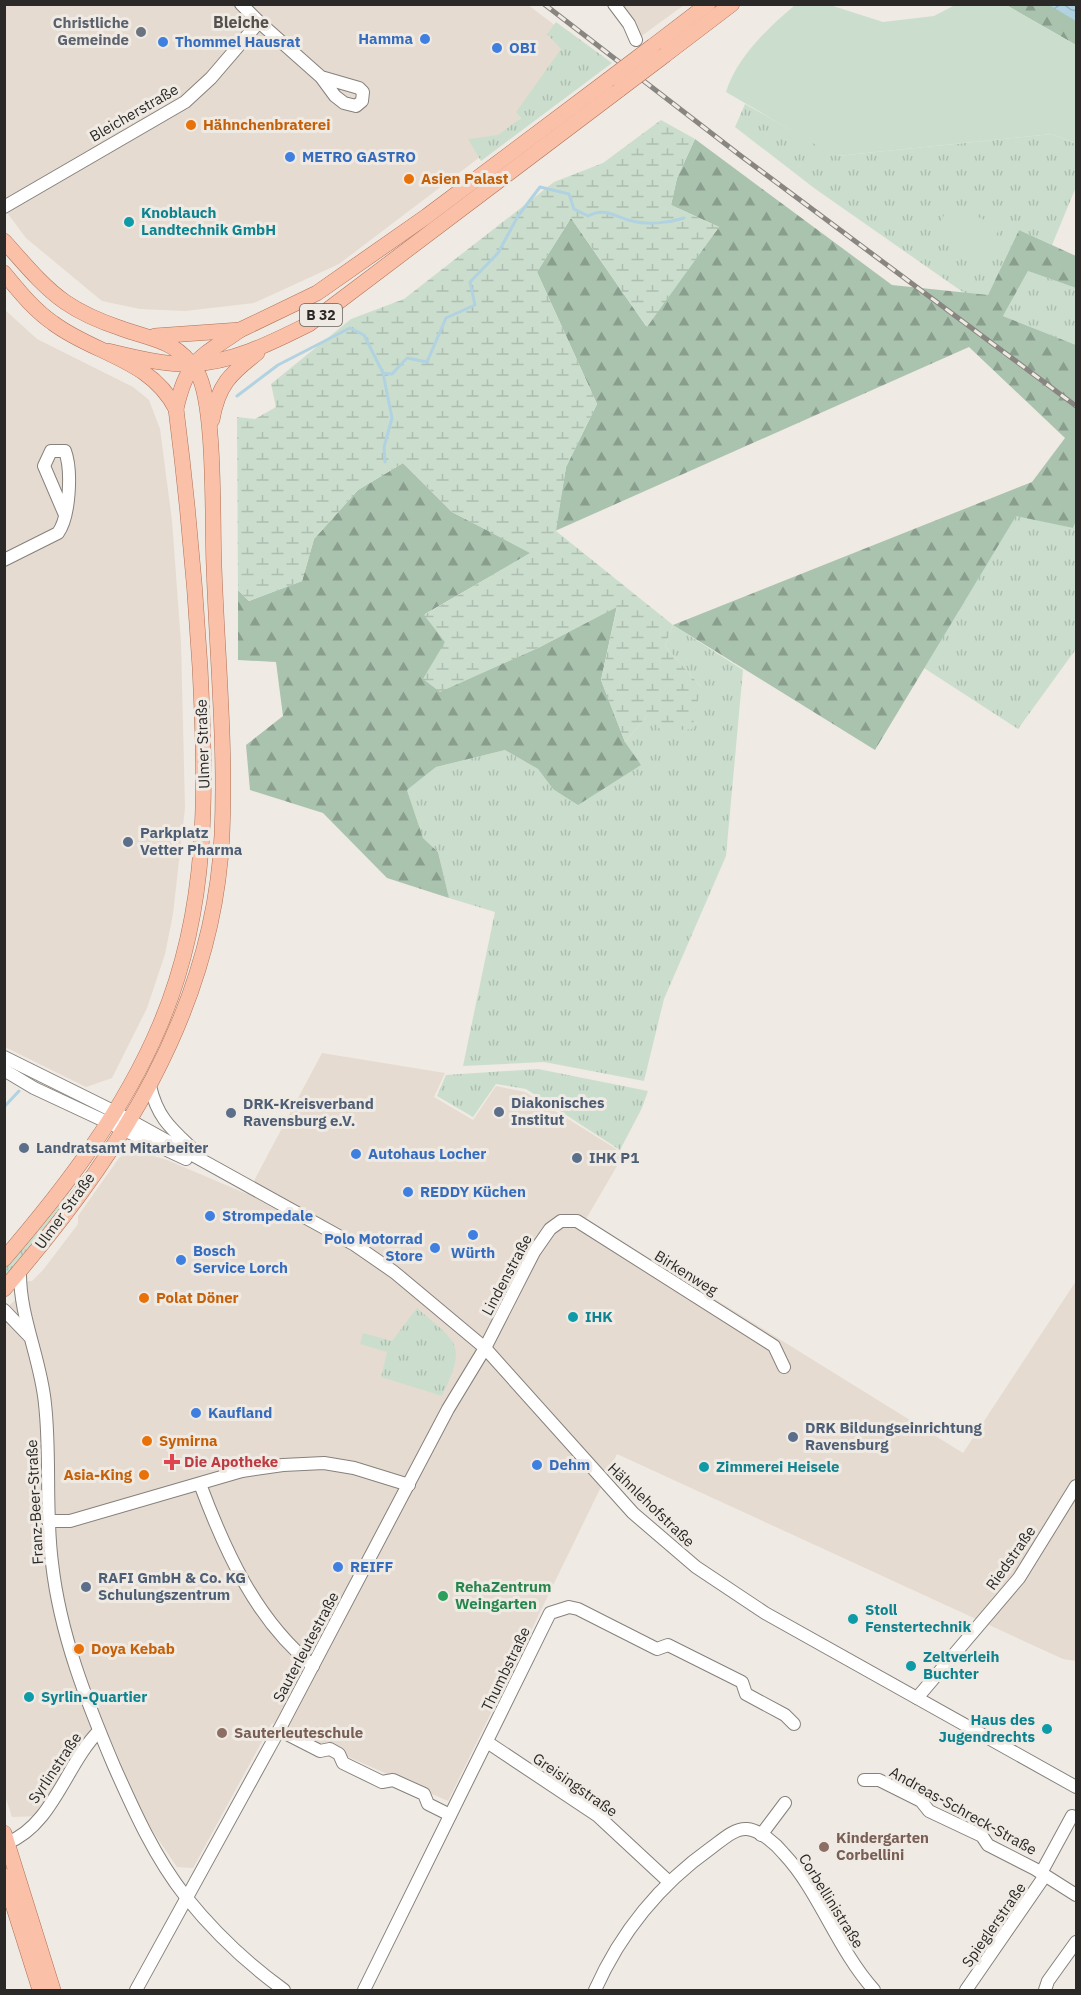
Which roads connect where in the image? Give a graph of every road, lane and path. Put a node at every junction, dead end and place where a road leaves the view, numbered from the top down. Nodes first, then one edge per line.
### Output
1 (241, 4) edge
2 (614, 4) edge
3 (708, 4) edge
4 (732, 4) edge
5 (259, 22) junction
6 (636, 40) dead end
7 (659, 51) junction
8 (321, 77) dead end
9 (614, 85) junction
10 (4, 207) edge
11 (4, 241) edge
12 (4, 273) edge
13 (240, 330) junction
14 (150, 336) junction
15 (268, 344) junction
16 (108, 351) junction
17 (191, 364) junction
18 (176, 409) junction
19 (210, 434) junction
20 (65, 515) dead end
21 (4, 561) edge
22 (4, 1057) edge
23 (4, 1070) edge
24 (150, 1086) junction
25 (111, 1118) junction
26 (127, 1126) junction
27 (209, 1165) junction
28 (561, 1221) joint
29 (4, 1259) edge
30 (20, 1271) junction
31 (4, 1289) edge
32 (4, 1310) edge
33 (32, 1339) junction
34 (485, 1348) junction
35 (784, 1366) dead end
36 (200, 1484) junction
37 (409, 1485) junction
38 (1077, 1486) edge
39 (48, 1521) junction
40 (313, 1666) junction
41 (918, 1698) junction
42 (794, 1724) dead end
43 (279, 1730) junction
44 (99, 1731) junction
45 (487, 1743) junction
46 (864, 1780) dead end
47 (1077, 1787) edge
48 (785, 1803) dead end
49 (450, 1815) junction
50 (1072, 1816) dead end
51 (760, 1835) junction
52 (6, 1838) edge
53 (1042, 1875) junction
54 (4, 1876) edge
55 (669, 1882) junction
56 (1077, 1895) edge
57 (187, 1899) junction
58 (1077, 1942) edge
59 (140, 1989) edge
60 (40, 1990) edge
61 (53, 1990) edge
62 (284, 1990) edge
63 (364, 1990) edge
64 (595, 1990) edge
65 (874, 1990) edge
66 (966, 1990) edge
67 (1045, 1990) edge

1 - 5 street
2 - 6 street
3 - 7 main road, B 32
4 - 7 main road, B 32
5 - 8 street
5 - 10 street, Bleicherstraße
7 - 9 main road, B 32, bridge
9 - 13 main road, B 32
9 - 15 main road, B 32
11 - 14 main road, Ulmer Straße / B 32
12 - 16 main road, B 32
13 - 14 main road, B 32
13 - 17 main road
14 - 17 main road, Ulmer Straße
15 - 17 main road, B 32
15 - 19 main road
16 - 17 main road, B 32
16 - 18 main road
17 - 18 main road, Ulmer Straße
17 - 19 main road, Ulmer Straße
18 - 25 main road, Ulmer Straße
19 - 24 main road, Ulmer Straße
20 - 21 street
22 - 25 street
23 - 25 street
24 - 26 main road, Ulmer Straße
24 - 27 street
25 - 26 street
25 - 29 main road, Ulmer Straße
26 - 27 street
26 - 30 main road, Ulmer Straße
27 - 34 street, Hähnlehofstraße
28 - 34 street, Lindenstraße
28 - 35 street, Birkenweg
30 - 31 main road, Ulmer Straße
30 - 33 street, Franz-Beer-Straße
32 - 33 street
33 - 39 street, Franz-Beer-Straße
34 - 37 street, Sauterleutestraße
34 - 41 street, Hähnlehofstraße
36 - 37 street
36 - 39 street
36 - 40 street
37 - 40 street, Sauterleutestraße
38 - 41 street, Riedstraße
39 - 44 street, Franz-Beer-Straße
40 - 43 street, Sauterleutestraße
41 - 47 street, Hähnlehofstraße
42 - 45 street, Thumbstraße
43 - 49 street
43 - 57 street, Sauterleutestraße
44 - 52 street, Syrlinstraße
44 - 57 street, Franz-Beer-Straße
45 - 49 street, Thumbstraße
45 - 55 street, Greisingstraße
46 - 53 street, Andreas-Schreck-Straße
48 - 51 street
49 - 63 street, Thumbstraße
50 - 53 street, Spieglerstraße
51 - 55 street
51 - 65 street, Corbellinistraße
52 - 61 main road
53 - 56 street, Spieglerstraße
53 - 66 street, Spieglerstraße
54 - 60 main road
55 - 64 street
57 - 59 street, Sauterleutestraße
57 - 62 street, Franz-Beer-Straße
58 - 67 street

